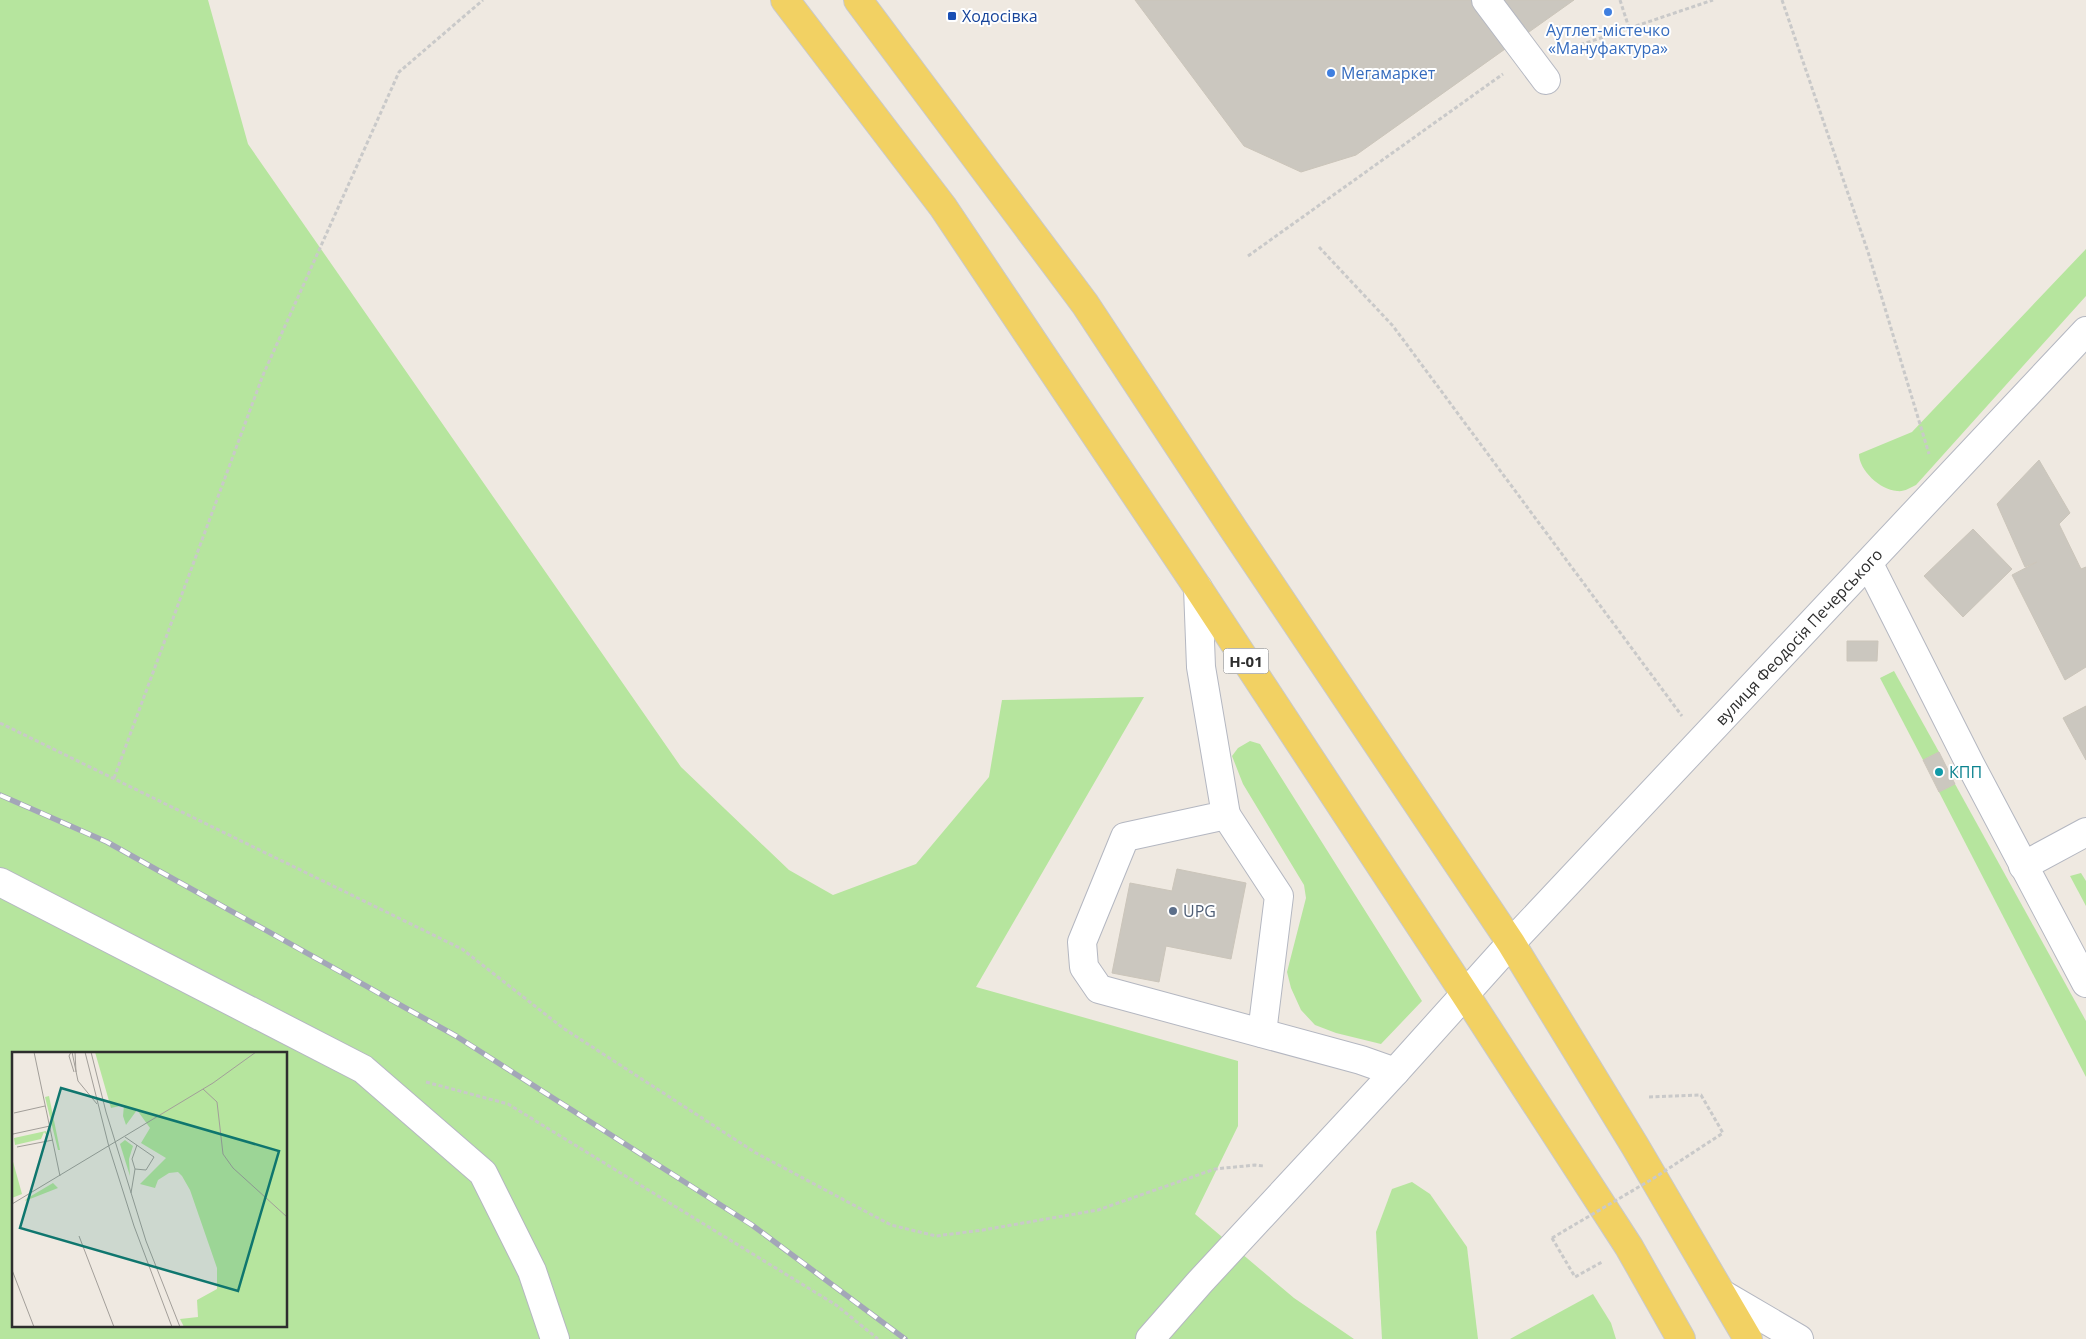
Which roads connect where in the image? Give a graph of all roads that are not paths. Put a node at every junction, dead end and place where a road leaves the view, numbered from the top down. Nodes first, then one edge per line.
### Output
1 (785, 0) edge
2 (858, 0) edge
3 (1486, 0) edge
4 (1539, 71) road end
5 (2086, 331) edge
6 (1870, 564) junction
7 (1198, 588) junction
8 (1226, 815) junction
9 (2086, 832) edge
10 (2023, 866) junction
11 (0, 882) edge
12 (1511, 942) junction
13 (2086, 982) edge
14 (1466, 994) junction
15 (1262, 1033) junction
16 (1395, 1072) junction
17 (1724, 1295) junction
18 (555, 1339) edge
19 (1150, 1339) edge
20 (1681, 1339) edge
21 (1748, 1339) edge
22 (1799, 1339) edge

1 - 7 main road, Н-01
2 - 12 main road
3 - 4 street
5 - 6 street, вулиця Феодосія Печерського
6 - 10 street
6 - 12 street, вулиця Феодосія Печерського
7 - 8 street
7 - 14 main road, Н-01
8 - 15 street
8 - 15 street
9 - 10 street
10 - 13 street
11 - 18 street
12 - 14 street, вулиця Феодосія Печерського
12 - 17 main road
14 - 16 street, вулиця Феодосія Печерського
14 - 20 main road, Н-01
15 - 16 street
16 - 19 street, вулиця Феодосія Печерського
17 - 21 main road
17 - 22 street

